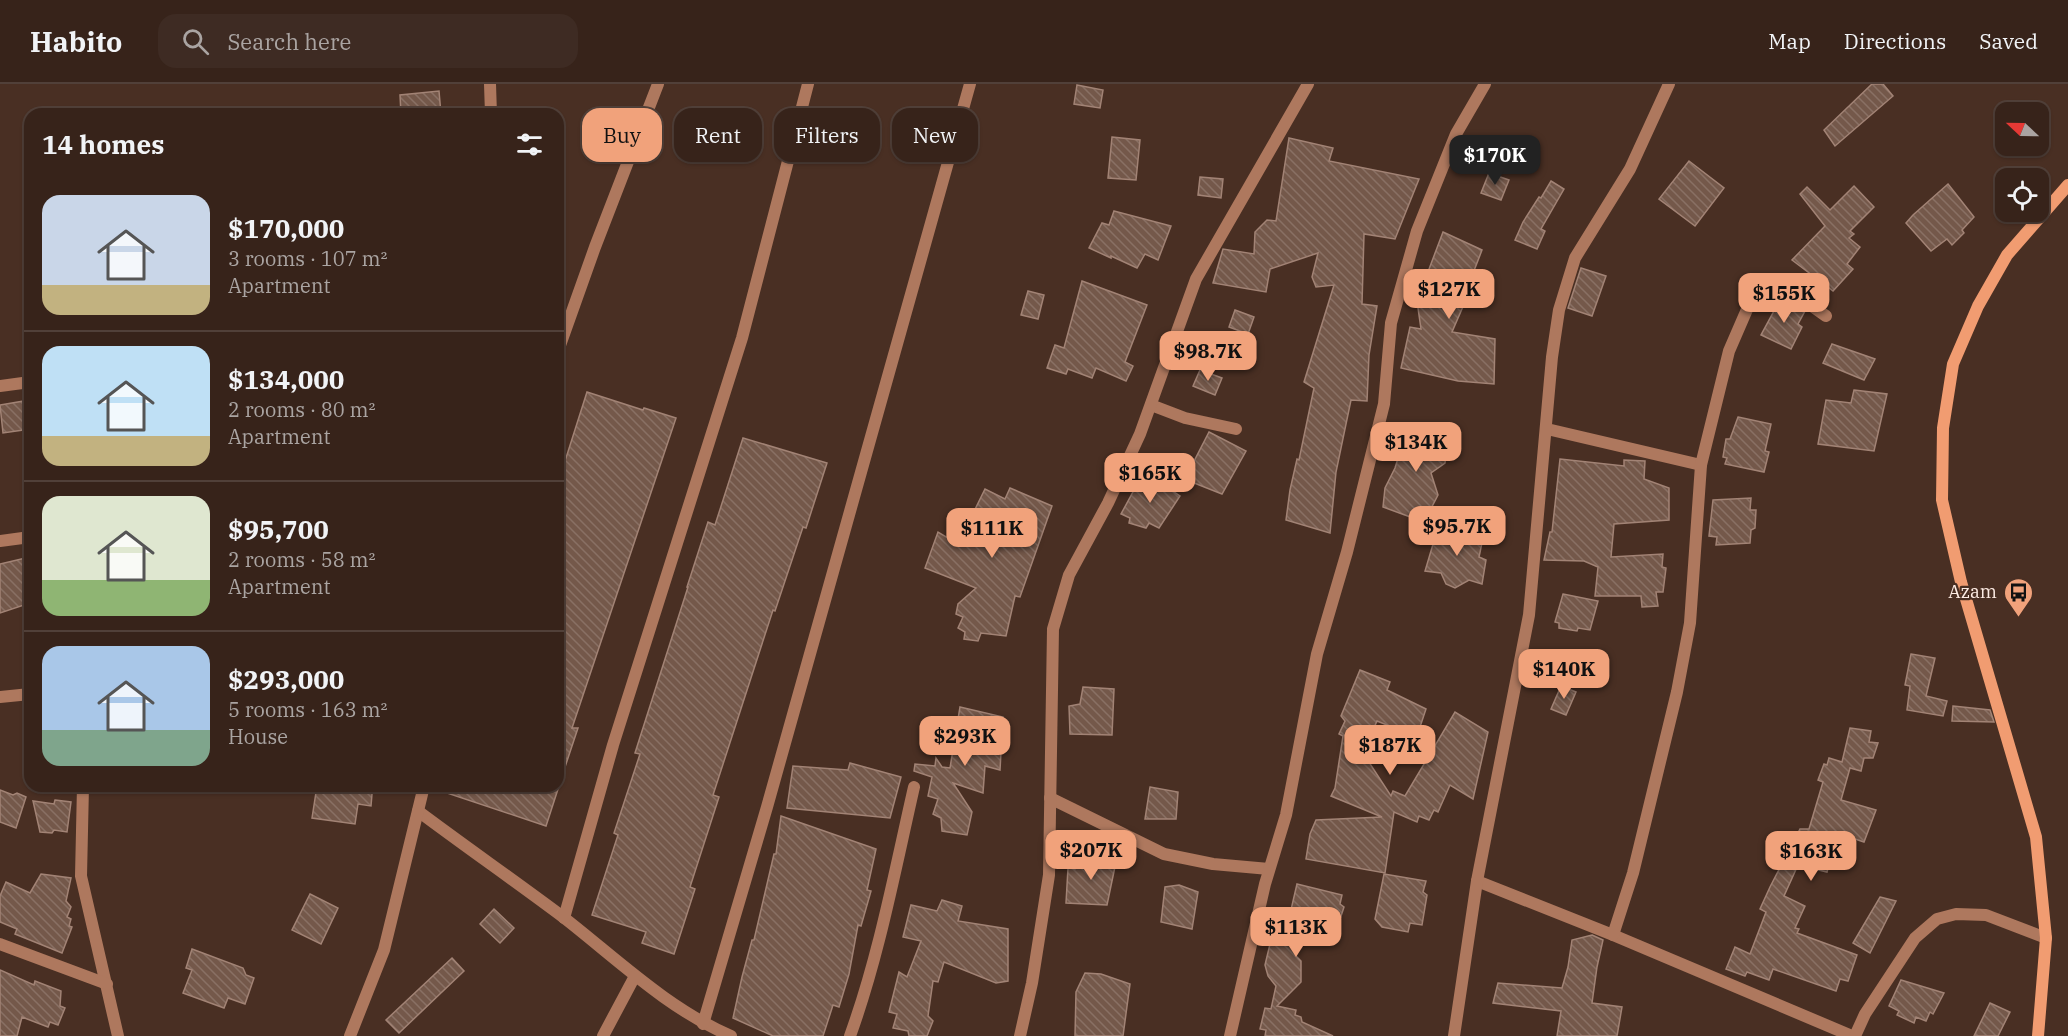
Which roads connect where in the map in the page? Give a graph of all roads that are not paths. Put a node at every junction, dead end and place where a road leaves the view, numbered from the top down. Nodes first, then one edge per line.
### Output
1 (490, 84) edge
2 (658, 84) edge
3 (808, 84) edge
4 (970, 84) edge
5 (1308, 84) edge
6 (1485, 84) edge
7 (1668, 84) edge
8 (491, 108) edge
9 (2068, 185) edge
10 (1826, 316) dead end
11 (564, 334) edge
12 (24, 383) edge
13 (0, 386) edge
14 (1151, 405) junction
15 (1236, 429) dead end
16 (1547, 429) junction
17 (1701, 465) junction
18 (24, 538) edge
19 (0, 541) edge
20 (24, 695) edge
21 (0, 697) edge
22 (915, 787) dead end
23 (83, 792) edge
24 (423, 792) edge
25 (1050, 798) junction
26 (418, 811) junction
27 (1269, 870) junction
28 (1477, 881) junction
29 (564, 918) junction
30 (1613, 935) junction
31 (2046, 938) junction
32 (0, 944) edge
33 (635, 976) junction
34 (107, 984) junction
35 (703, 1024) junction
36 (118, 1036) edge
37 (350, 1036) edge
38 (603, 1036) edge
39 (731, 1036) edge
40 (850, 1036) edge
41 (1020, 1036) edge
42 (1230, 1036) edge
43 (1454, 1036) edge
44 (1853, 1036) edge
45 (2038, 1036) edge

1 - 8 street
2 - 11 street
3 - 29 street
4 - 35 street
5 - 14 street
6 - 27 street
7 - 16 street
9 - 31 main road
10 - 17 street
12 - 13 street
14 - 15 street
14 - 25 street
16 - 17 street
16 - 28 street
17 - 30 street
18 - 19 street
20 - 21 street
22 - 40 street
23 - 34 street
24 - 26 street
25 - 27 street
25 - 41 street
26 - 29 street
26 - 37 street
27 - 42 street
28 - 30 street
28 - 43 street
29 - 33 street
30 - 44 street
31 - 44 street
31 - 45 main road
32 - 34 street
33 - 35 street
33 - 38 street
34 - 36 street
35 - 39 street

